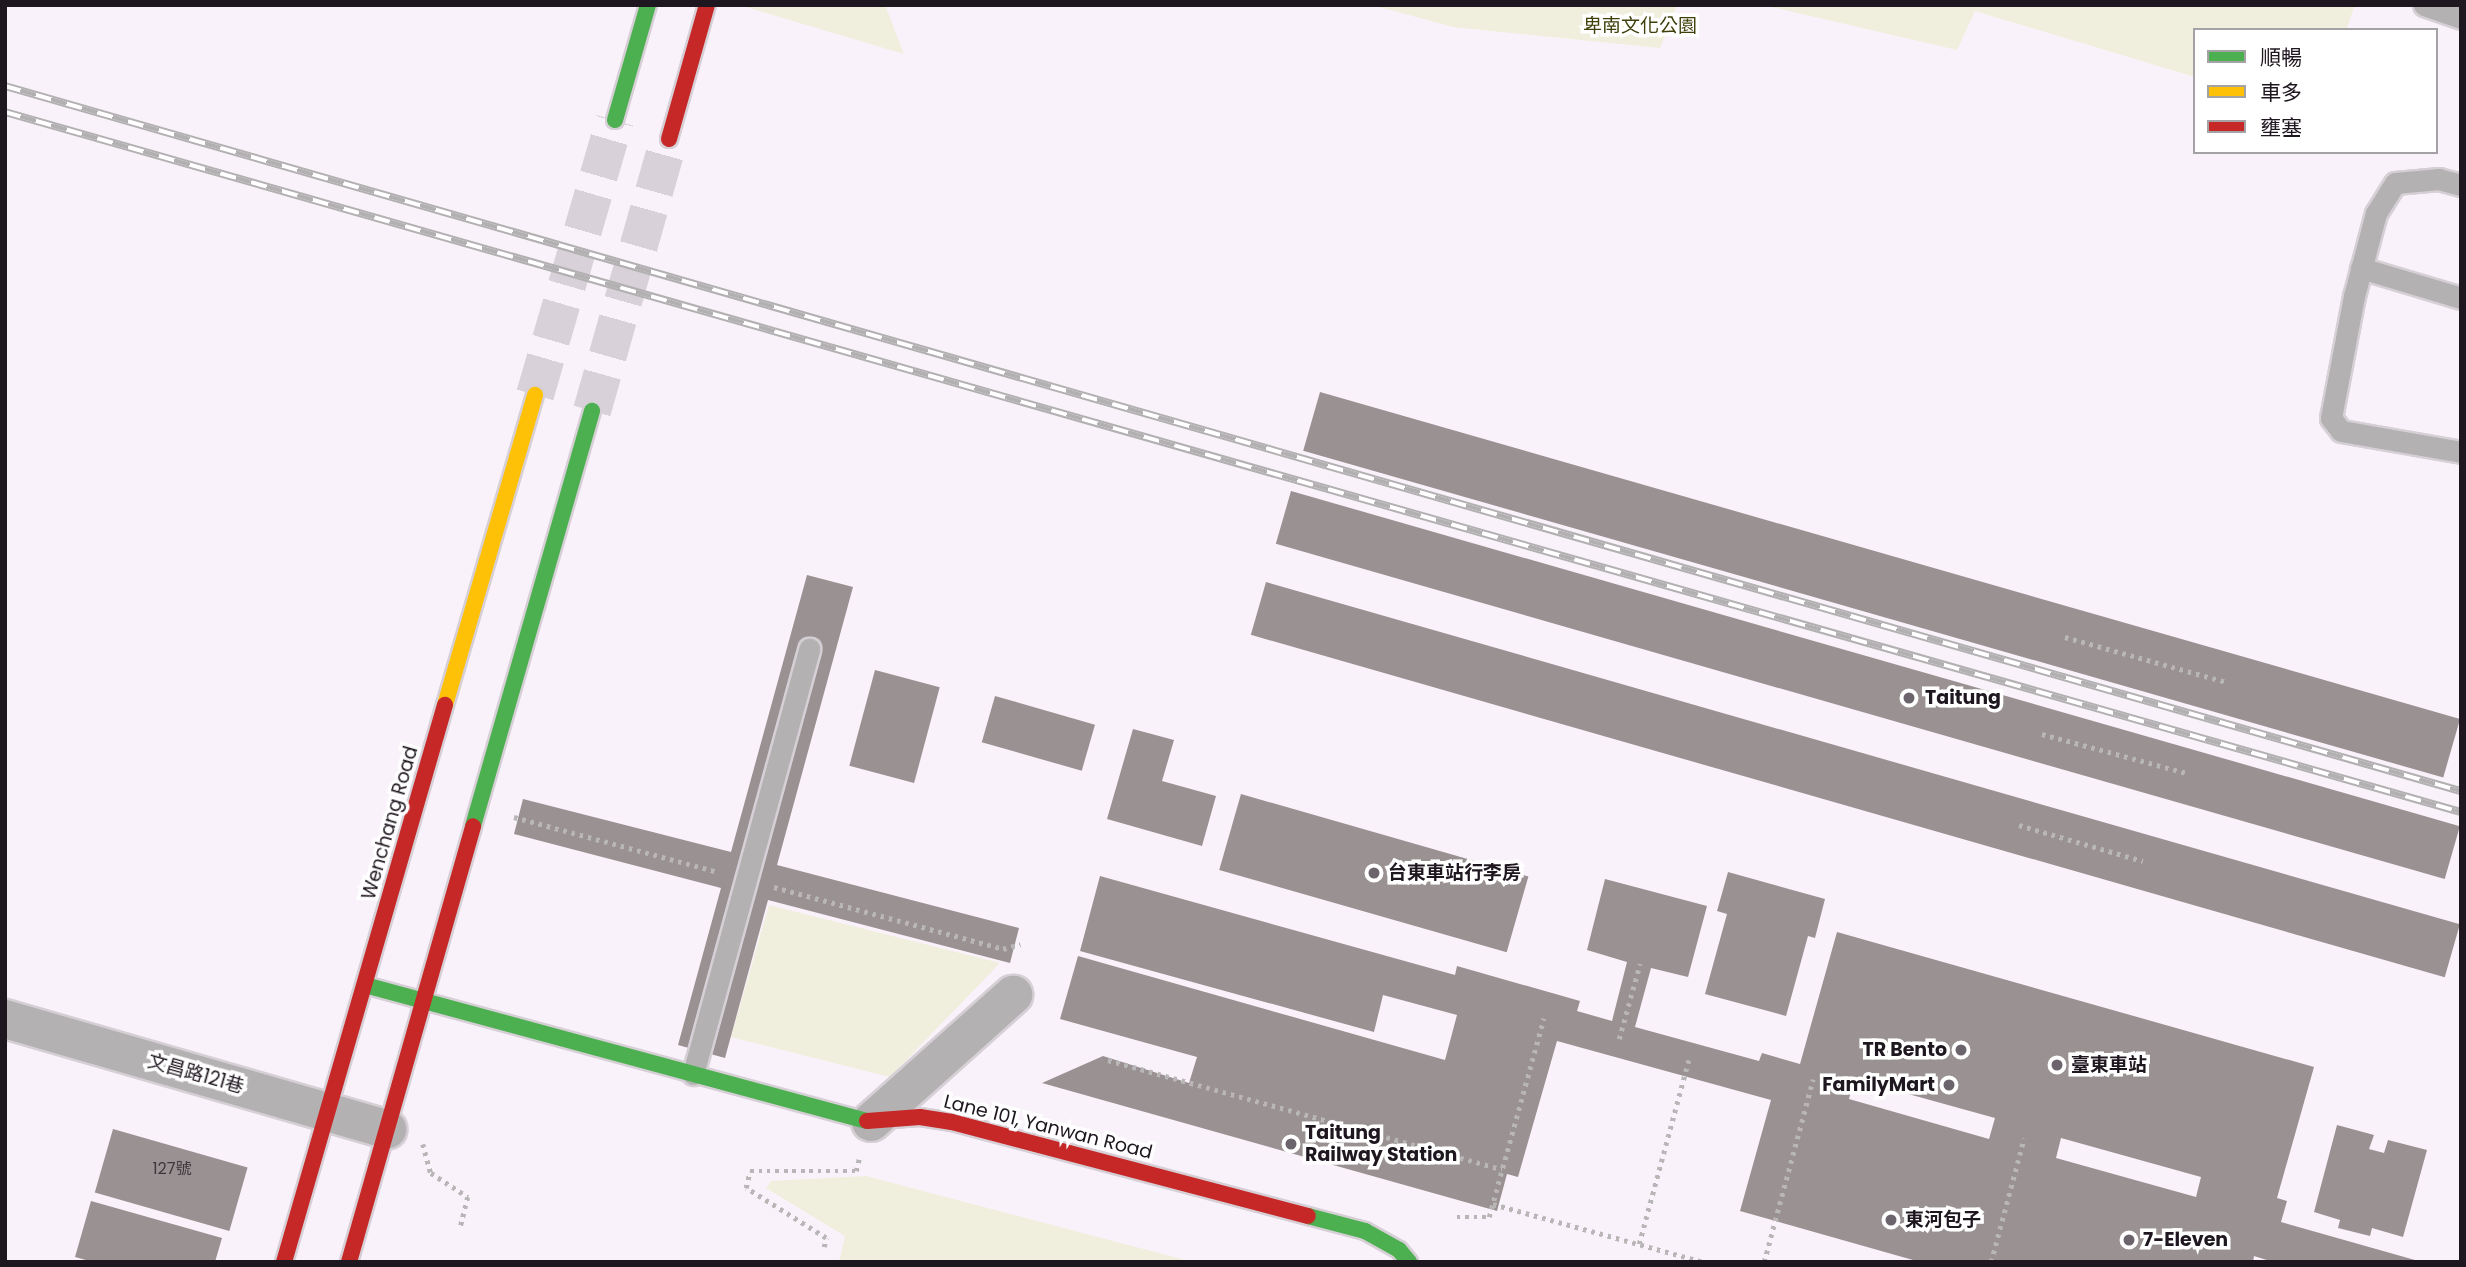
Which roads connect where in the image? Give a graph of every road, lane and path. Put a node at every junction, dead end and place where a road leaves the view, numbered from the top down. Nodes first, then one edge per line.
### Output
1 (648, 5) edge
2 (707, 5) edge
3 (2424, 5) edge
4 (2461, 18) edge
5 (615, 120) tunnel mouth
6 (669, 139) tunnel mouth
7 (2461, 185) edge
8 (2361, 268) junction
9 (2461, 298) edge
10 (536, 395) tunnel mouth
11 (592, 411) tunnel mouth
12 (2461, 452) edge
13 (2065, 637) dead end
14 (809, 649) dead end
15 (2226, 682) dead end
16 (2042, 734) dead end
17 (2187, 773) dead end
18 (2019, 825) dead end
19 (2143, 861) dead end
20 (1640, 964) dead end
21 (365, 985) junction
22 (1013, 995) dead end
23 (424, 1001) junction
24 (1544, 1018) dead end
25 (5, 1019) edge
26 (1619, 1039) dead end
27 (1108, 1059) dead end
28 (1689, 1059) dead end
29 (693, 1074) junction
30 (1813, 1079) dead end
31 (328, 1113) junction
32 (871, 1122) junction
33 (404, 1132) junction
34 (2024, 1138) dead end
35 (859, 1159) dead end
36 (1502, 1169) junction
37 (1493, 1204) junction
38 (1457, 1217) dead end
39 (460, 1228) dead end
40 (1639, 1244) junction
41 (824, 1247) dead end
42 (284, 1262) edge
43 (349, 1262) edge
44 (1409, 1262) edge
45 (1703, 1262) edge
46 (1764, 1262) edge
47 (1991, 1262) edge

1 - 5 street
2 - 6 street
3 - 4 lane
7 - 8 lane
8 - 9 lane
8 - 12 lane
10 - 21 street, Wenchang Road
11 - 23 street
13 - 15 path
14 - 29 lane
16 - 17 path
18 - 19 path
20 - 26 path
21 - 23 street, Lane 101, Yanwan Road
21 - 31 street, Wenchang Road
22 - 32 street
23 - 29 street, Lane 101, Yanwan Road
23 - 33 street
24 - 36 path
25 - 31 street, 文昌路121巷
27 - 36 path
28 - 40 path
29 - 32 street, Lane 101, Yanwan Road
30 - 46 path
31 - 33 street, 文昌路121巷
31 - 42 street, Wenchang Road
32 - 44 street, Lane 101, Yanwan Road
33 - 39 path
33 - 43 street
34 - 47 path
35 - 41 path
36 - 37 path
37 - 38 path
37 - 40 path
40 - 45 path

